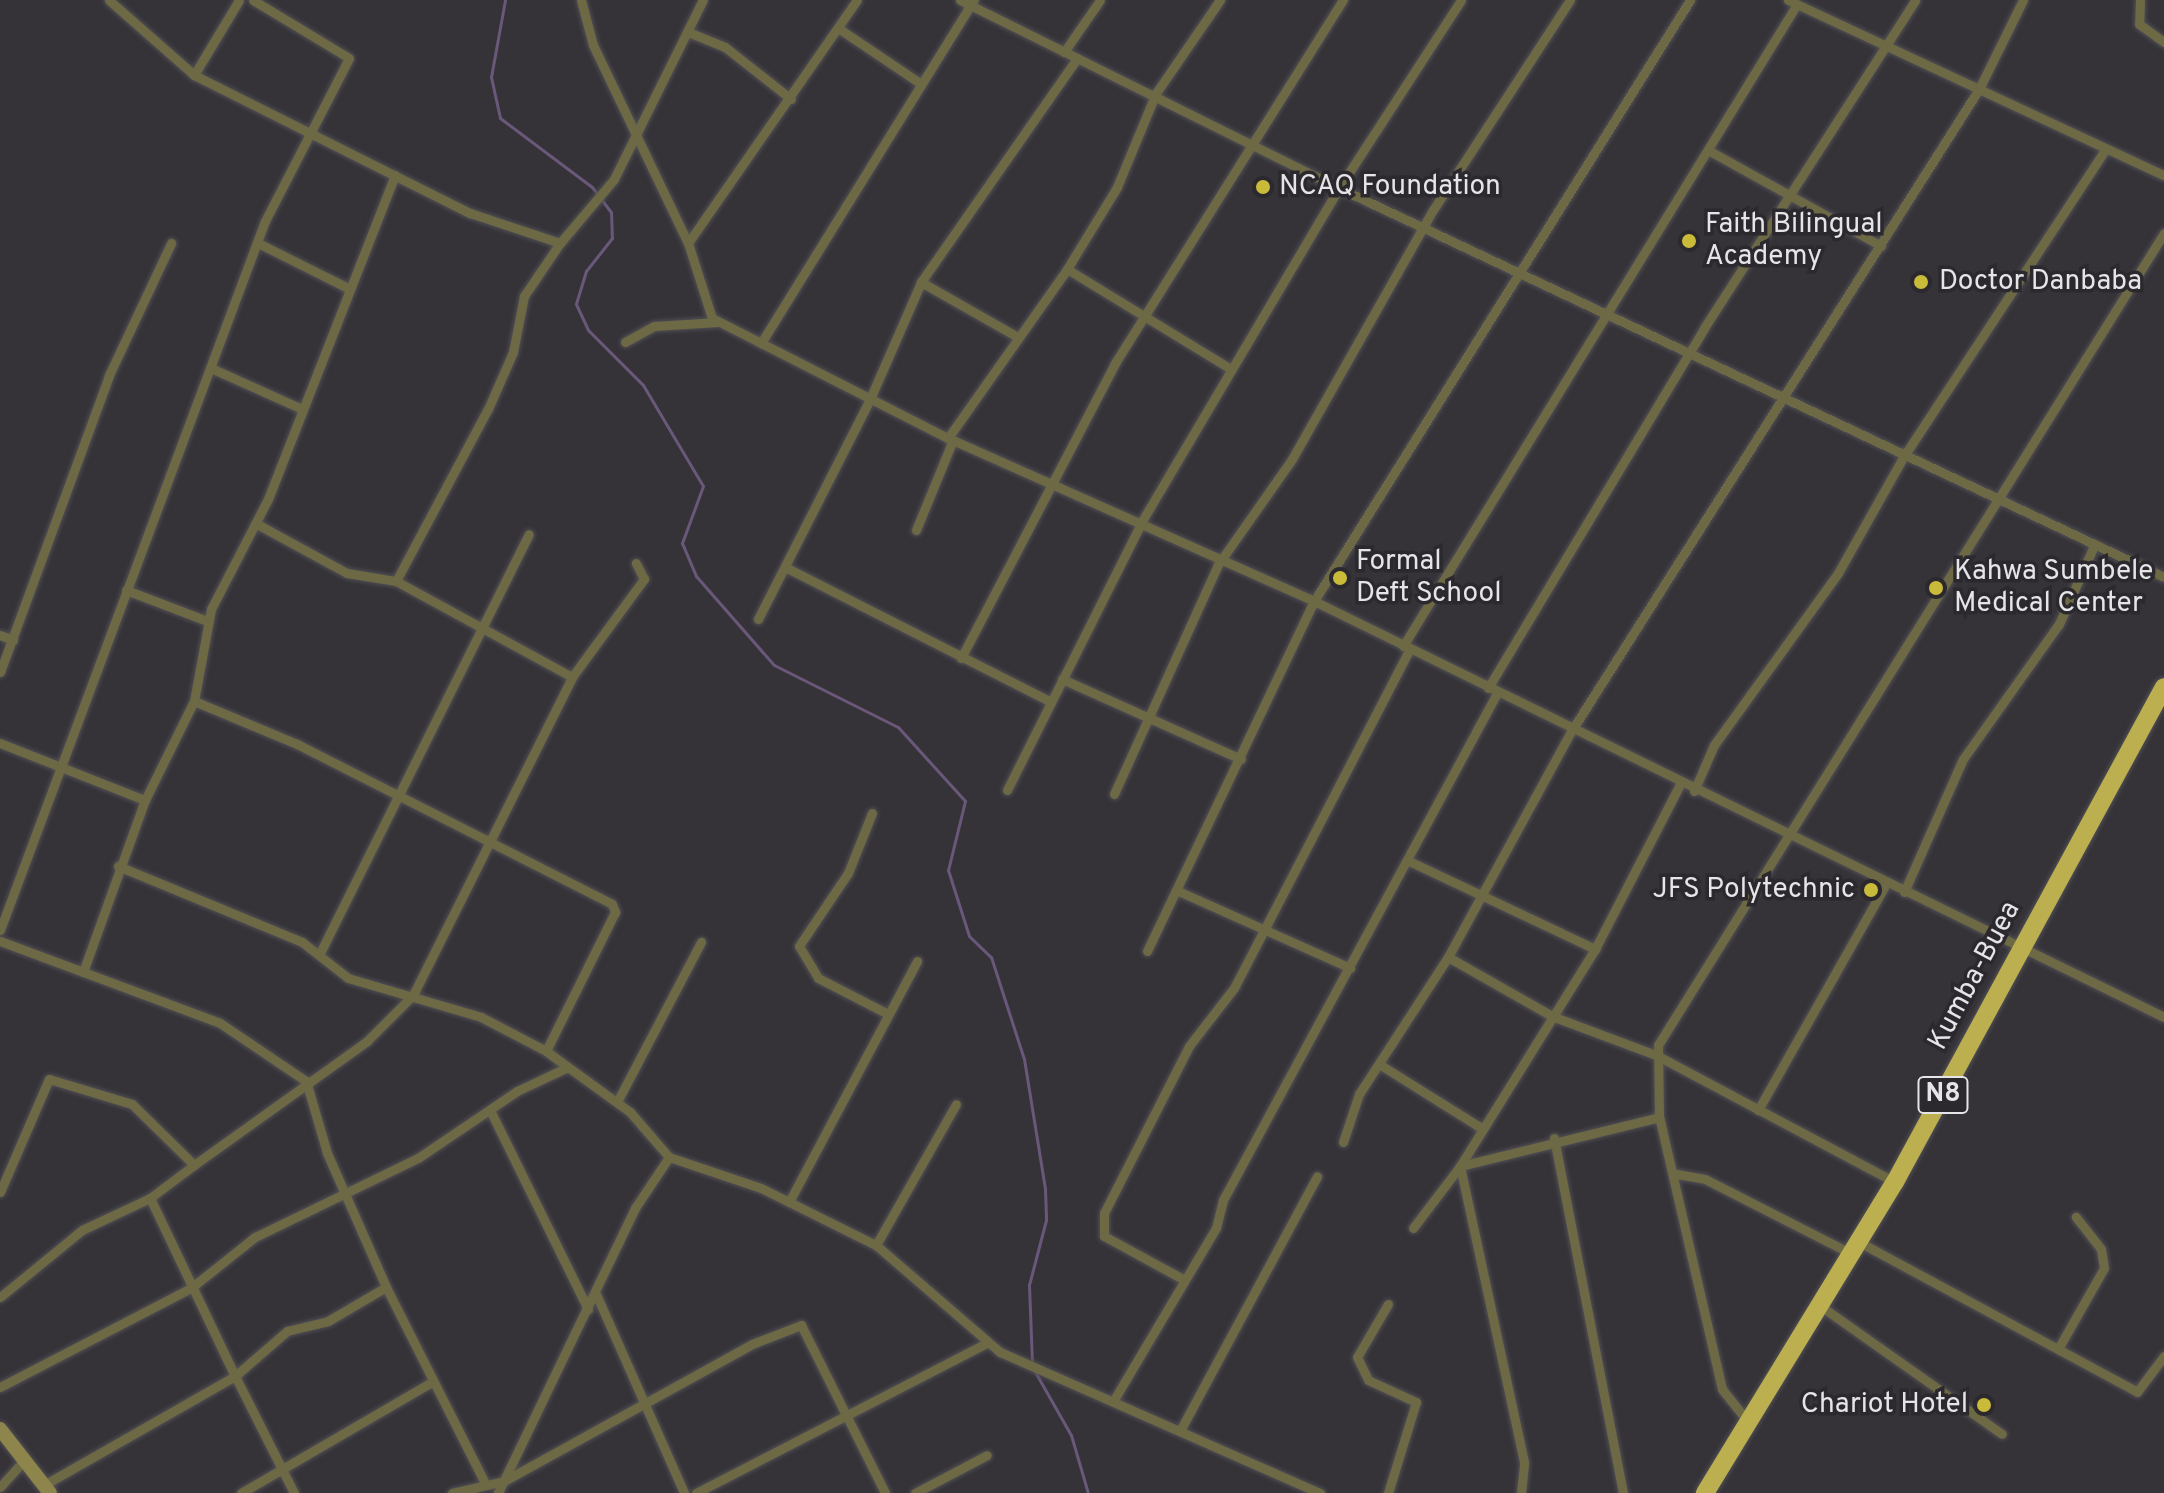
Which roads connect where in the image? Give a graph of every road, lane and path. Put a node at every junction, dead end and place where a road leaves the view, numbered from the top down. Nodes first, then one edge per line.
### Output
1 (109, 0) edge
2 (239, 0) edge
3 (253, 0) edge
4 (581, 0) edge
5 (703, 0) edge
6 (857, 0) edge
7 (960, 0) edge
8 (1100, 0) edge
9 (1220, 0) edge
10 (1343, 0) edge
11 (1461, 0) edge
12 (1570, 0) edge
13 (1690, 0) edge
14 (1915, 0) edge
15 (2023, 0) edge
16 (2140, 0) edge
17 (1792, 2) edge
18 (972, 3) edge
19 (838, 28) junction
20 (688, 32) junction
21 (2164, 42) edge
22 (1891, 47) junction
23 (1064, 52) junction
24 (1077, 58) junction
25 (194, 75) junction
26 (920, 83) junction
27 (1979, 89) junction
28 (1156, 93) junction
29 (791, 99) junction
30 (637, 129) junction
31 (310, 133) junction
32 (1251, 142) junction
33 (2106, 149) junction
34 (1708, 150) junction
35 (395, 175) junction
36 (2164, 175) edge
37 (1339, 188) junction
38 (1791, 196) junction
39 (1428, 225) junction
40 (2164, 233) edge
41 (171, 243) dead end
42 (258, 243) junction
43 (560, 243) junction
44 (688, 243) junction
45 (1881, 246) junction
46 (1067, 269) junction
47 (1526, 270) junction
48 (921, 282) junction
49 (350, 289) junction
50 (1608, 313) junction
51 (1143, 316) junction
52 (718, 322) junction
53 (1018, 337) junction
54 (625, 342) dead end
55 (761, 343) junction
56 (1692, 354) junction
57 (213, 369) junction
58 (1231, 369) junction
59 (1780, 396) junction
60 (870, 399) junction
61 (302, 409) junction
62 (951, 439) junction
63 (1904, 456) junction
64 (1049, 481) junction
65 (1996, 501) junction
66 (1142, 521) junction
67 (257, 524) junction
68 (916, 530) dead end
69 (529, 534) dead end
70 (2093, 548) junction
71 (636, 563) dead end
72 (1219, 563) junction
73 (785, 567) junction
74 (2164, 577) edge
75 (396, 581) junction
76 (126, 590) junction
77 (1314, 601) junction
78 (758, 619) dead end
79 (207, 621) junction
80 (484, 629) junction
81 (0, 635) edge
82 (13, 640) junction
83 (1406, 648) junction
84 (961, 658) junction
85 (0, 672) edge
86 (572, 677) junction
87 (1062, 679) junction
88 (2164, 687) edge
89 (1492, 690) junction
90 (194, 701) junction
91 (1051, 702) junction
92 (1147, 718) junction
93 (1572, 730) junction
94 (0, 743) edge
95 (1241, 759) junction
96 (63, 768) junction
97 (1679, 786) junction
98 (1007, 790) dead end
99 (1694, 791) junction
100 (395, 792) junction
101 (1114, 794) dead end
102 (145, 800) junction
103 (872, 813) dead end
104 (1792, 838) junction
105 (493, 840) junction
106 (1411, 862) junction
107 (118, 866) junction
108 (1886, 884) junction
109 (1176, 890) junction
110 (1486, 892) junction
111 (1904, 892) junction
112 (1263, 929) junction
113 (0, 930) edge
114 (0, 941) edge
115 (701, 942) dead end
116 (2021, 948) junction
117 (1595, 949) junction
118 (1147, 951) dead end
119 (319, 955) junction
120 (1448, 957) junction
121 (917, 961) dead end
122 (1350, 968) junction
123 (83, 972) junction
124 (413, 995) junction
125 (886, 1013) junction
126 (1552, 1016) junction
127 (2164, 1017) edge
128 (546, 1051) junction
129 (1656, 1055) junction
130 (1379, 1064) junction
131 (568, 1067) junction
132 (306, 1081) junction
133 (617, 1102) junction
134 (956, 1104) dead end
135 (490, 1110) junction
136 (1758, 1110) junction
137 (1659, 1117) junction
138 (1480, 1127) junction
139 (1554, 1138) junction
140 (1343, 1142) dead end
141 (669, 1157) junction
142 (194, 1165) junction
143 (1460, 1166) junction
144 (1677, 1174) junction
145 (1317, 1176) dead end
146 (1895, 1182) junction
147 (0, 1192) edge
148 (347, 1195) junction
149 (150, 1198) junction
150 (789, 1202) junction
151 (2076, 1217) dead end
152 (1413, 1228) dead end
153 (876, 1245) junction
154 (1855, 1248) junction
155 (1181, 1278) junction
156 (386, 1287) junction
157 (191, 1288) junction
158 (596, 1294) junction
159 (0, 1297) edge
160 (1388, 1304) dead end
161 (1822, 1307) junction
162 (588, 1309) junction
163 (986, 1343) junction
164 (2058, 1349) junction
165 (2164, 1356) edge
166 (235, 1376) junction
167 (430, 1383) junction
168 (0, 1387) edge
169 (1115, 1398) junction
170 (643, 1407) junction
171 (848, 1417) junction
172 (1751, 1425) junction
173 (0, 1429) edge
174 (1181, 1429) junction
175 (2002, 1434) dead end
176 (987, 1455) dead end
177 (24, 1460) junction
178 (282, 1468) junction
179 (484, 1481) junction
180 (504, 1481) junction
181 (0, 1487) edge
182 (47, 1489) edge
183 (241, 1493) edge
184 (294, 1493) edge
185 (452, 1493) edge
186 (498, 1493) edge
187 (684, 1493) edge
188 (696, 1493) edge
189 (885, 1493) edge
190 (915, 1493) edge
191 (1320, 1493) edge
192 (1388, 1493) edge
193 (1521, 1493) edge
194 (1623, 1493) edge
195 (1705, 1493) edge

1 - 25 street
2 - 25 street
3 - 31 street
4 - 30 street
5 - 20 street
6 - 19 street
7 - 18 street
8 - 23 street
9 - 28 street
10 - 32 street
11 - 37 street
12 - 39 street
13 - 47 street
14 - 22 street
15 - 27 street
16 - 21 street
17 - 22 street
17 - 34 street
18 - 23 street
18 - 26 street
19 - 26 street
19 - 29 street
20 - 29 street
20 - 30 street
22 - 27 street
22 - 38 street
23 - 24 street
24 - 28 street
24 - 48 street
25 - 31 street
26 - 55 street
27 - 33 street
27 - 45 street
28 - 32 street
28 - 46 street
29 - 44 street
30 - 43 street
30 - 44 street
31 - 35 street
31 - 42 street
32 - 37 street
32 - 51 street
33 - 36 street
33 - 63 street
34 - 38 street
34 - 50 street
35 - 43 street
35 - 49 street
37 - 39 street
37 - 58 street
38 - 45 street
38 - 56 street
39 - 47 street
39 - 72 street
40 - 65 street
41 - 82 street
42 - 49 street
42 - 57 street
43 - 75 street
44 - 52 street
45 - 59 street
46 - 51 street
46 - 53 street
47 - 50 street
47 - 77 street
48 - 53 street
48 - 60 street
49 - 61 street
50 - 56 street
50 - 83 street
51 - 58 street
51 - 64 street
52 - 54 street
52 - 55 street
53 - 62 street
55 - 60 street
56 - 59 street
56 - 89 street
57 - 61 street
57 - 76 street
58 - 66 street
59 - 63 street
59 - 93 street
60 - 62 street
60 - 73 street
61 - 67 street
62 - 64 street
62 - 68 street
63 - 65 street
63 - 99 street
64 - 66 street
64 - 84 street
65 - 70 street
65 - 104 street
66 - 72 street
66 - 87 street
67 - 75 street
67 - 79 street
69 - 80 street
70 - 74 street
70 - 111 street
71 - 86 street
72 - 77 street
72 - 92 street
73 - 78 street
73 - 84 street
75 - 80 street
76 - 79 street
76 - 96 street
77 - 83 street
77 - 95 street
79 - 90 street
80 - 86 street
80 - 100 street
81 - 82 street
82 - 85 street
83 - 89 street
83 - 112 street
84 - 91 street
86 - 105 street
87 - 91 street
87 - 92 street
88 - 116 highway, Kumba-Buea / N8
89 - 93 street
89 - 106 street
90 - 100 street
90 - 102 street
91 - 98 street
92 - 95 street
92 - 101 street
93 - 97 street
93 - 110 street
94 - 96 street
95 - 109 street
96 - 102 street
96 - 113 street
97 - 99 street
97 - 117 street
99 - 104 street
100 - 105 street
100 - 119 street
102 - 107 street
103 - 125 street
104 - 108 street
104 - 129 street
105 - 124 street
105 - 128 street
106 - 110 street
106 - 122 street
107 - 119 street
107 - 123 street
108 - 111 street
108 - 136 street
109 - 112 street
109 - 118 street
110 - 117 street
110 - 120 street
111 - 116 street
112 - 122 street
112 - 155 street
114 - 123 street
115 - 133 street
116 - 127 street
116 - 146 highway, Kumba-Buea / N8
117 - 126 street
119 - 124 street
120 - 126 street
120 - 130 street
121 - 125 street
122 - 155 street
123 - 132 street
124 - 128 street
124 - 132 street
125 - 150 street
126 - 129 street
126 - 138 street
128 - 131 street
129 - 136 street
129 - 137 street
130 - 138 street
130 - 140 street
131 - 133 street
131 - 135 street
132 - 142 street
132 - 148 street
133 - 141 street
134 - 153 street
135 - 148 street
135 - 162 street
136 - 146 street
137 - 139 street
137 - 144 street
138 - 143 street
139 - 143 street
139 - 194 street
141 - 150 street
141 - 158 street
142 - 147 street
142 - 149 street
143 - 152 street
143 - 193 street
144 - 154 street
144 - 172 street
145 - 174 street
146 - 154 highway, Kumba-Buea / N8
148 - 156 street
148 - 157 street
149 - 157 street
149 - 159 street
150 - 153 street
151 - 164 street
153 - 163 street
154 - 161 highway, Kumba-Buea / N8
154 - 164 street
155 - 169 street
156 - 166 street
156 - 167 street
157 - 166 street
157 - 168 street
158 - 162 street
158 - 170 street
160 - 192 street
161 - 172 highway, Kumba-Buea / N8
161 - 175 street
162 - 180 street
163 - 169 street
163 - 171 street
164 - 165 street
166 - 178 street
166 - 182 street
167 - 178 street
167 - 179 street
169 - 174 street
170 - 171 street
170 - 180 street
170 - 187 street
171 - 188 street
171 - 189 street
172 - 195 highway, Kumba-Buea / N8
173 - 177 street
174 - 191 street
176 - 190 street
177 - 181 street
177 - 182 street
178 - 183 street
178 - 184 street
179 - 180 street
179 - 185 street
180 - 186 street

